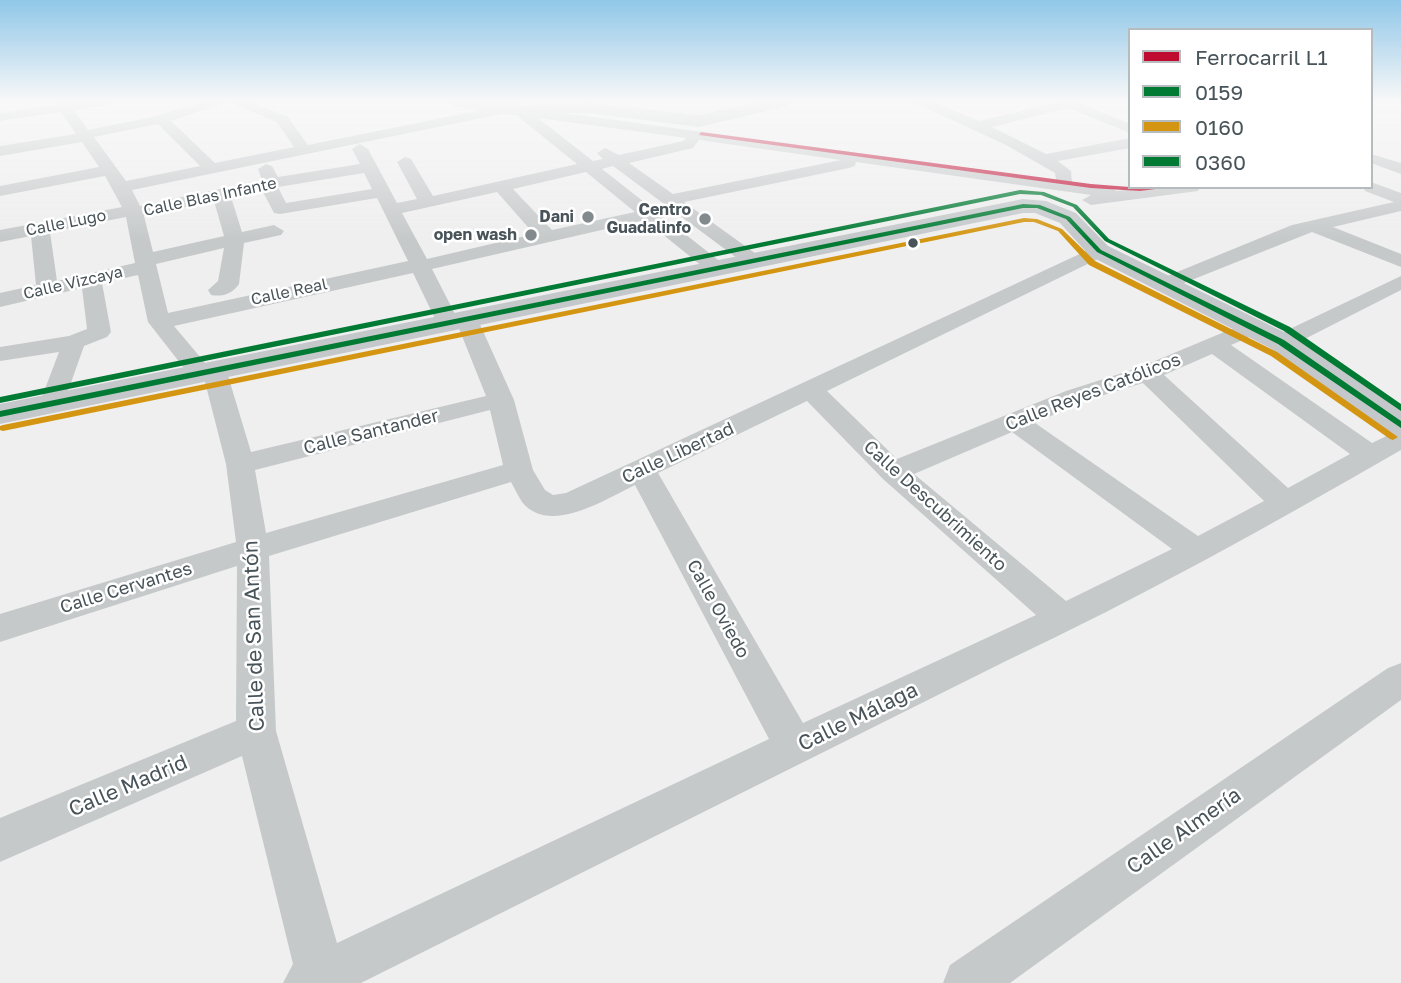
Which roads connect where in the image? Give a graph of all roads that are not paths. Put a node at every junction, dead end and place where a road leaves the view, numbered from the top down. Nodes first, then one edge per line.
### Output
1 (46, 148) edge
2 (90, 148) edge
3 (190, 148) edge
4 (315, 148) edge
5 (359, 148) edge
6 (568, 148) edge
7 (598, 148) edge
8 (674, 148) edge
9 (800, 148) edge
10 (862, 148) edge
11 (1023, 148) edge
12 (1104, 148) edge
13 (1396, 149) edge
14 (304, 150) joint
15 (0, 151) edge
16 (1373, 155) edge
17 (1373, 155) edge
18 (855, 158) junction
19 (262, 159) junction
20 (1044, 159) junction
21 (614, 160) junction
22 (405, 162) dead end
23 (588, 165) junction
24 (370, 167) junction
25 (212, 169) junction
26 (1401, 169) edge
27 (109, 170) junction
28 (1065, 180) junction
29 (268, 184) junction
30 (496, 186) junction
31 (1128, 186) edge
32 (122, 187) junction
33 (1109, 188) junction
34 (1373, 188) edge
35 (1177, 189) edge
36 (0, 191) edge
37 (383, 192) junction
38 (221, 195) junction
39 (1401, 199) edge
40 (669, 200) junction
41 (428, 202) junction
42 (1047, 206) junction
43 (1401, 206) edge
44 (392, 210) junction
45 (134, 211) junction
46 (649, 214) junction
47 (1314, 226) junction
48 (40, 228) junction
49 (274, 231) dead end
50 (0, 236) edge
51 (544, 237) junction
52 (235, 240) junction
53 (1098, 251) junction
54 (752, 260) junction
55 (1401, 261) edge
56 (146, 263) junction
57 (420, 265) junction
58 (715, 267) junction
59 (209, 276) junction
60 (91, 280) junction
61 (1401, 282) edge
62 (1167, 283) junction
63 (47, 289) junction
64 (0, 300) edge
65 (159, 321) junction
66 (457, 322) junction
67 (1253, 327) junction
68 (74, 342) junction
69 (1281, 342) junction
70 (1215, 345) junction
71 (0, 354) edge
72 (207, 371) junction
73 (1147, 373) junction
74 (811, 390) junction
75 (501, 400) junction
76 (53, 402) junction
77 (0, 414) edge
78 (1016, 422) junction
79 (1401, 425) edge
80 (1385, 446) edge
81 (240, 464) junction
82 (519, 470) junction
83 (642, 470) junction
84 (893, 472) junction
85 (1285, 503) junction
86 (253, 549) junction
87 (1197, 551) junction
88 (1063, 619) junction
89 (0, 628) edge
90 (1401, 679) edge
91 (256, 731) junction
92 (794, 748) junction
93 (0, 840) edge
94 (317, 981) edge
95 (968, 983) edge

1 - 15 street
2 - 27 street
3 - 25 street
4 - 14 street
5 - 24 street, Calle Libertad
6 - 23 street
7 - 21 street
8 - 21 street
9 - 18 street
10 - 28 street
11 - 20 street
12 - 20 street
13 - 16 street
14 - 19 street
17 - 26 street
18 - 33 street
18 - 40 street
19 - 25 street
19 - 29 street
20 - 28 street
21 - 23 street
21 - 40 street
22 - 41 street
23 - 30 street
23 - 46 street
24 - 29 street, Calle Blas Infante
24 - 37 street, Calle Libertad
25 - 32 street
27 - 32 street
27 - 36 street
28 - 33 street
29 - 37 street
29 - 38 street, Calle Blas Infante
30 - 41 street
30 - 51 street
31 - 33 street
32 - 45 street
33 - 42 street
34 - 39 street
35 - 42 street
37 - 44 street, Calle Libertad
38 - 45 street, Calle Blas Infante
38 - 52 street
40 - 54 street
41 - 44 street
42 - 53 main road
42 - 54 main road
43 - 47 street
44 - 57 street, Calle Libertad
45 - 48 street, Calle Lugo
45 - 56 street
46 - 51 street, Calle Real
46 - 58 street
47 - 55 street
47 - 62 street
48 - 50 street, Calle Lugo
48 - 63 street
49 - 52 street
51 - 57 street, Calle Real
52 - 59 street
52 - 59 street
53 - 62 main road
53 - 74 street, Calle Libertad
54 - 58 main road
56 - 59 street, Calle Vizcaya
56 - 60 street, Calle Vizcaya
56 - 65 street
57 - 59 street, Calle Real
57 - 66 street, Calle Libertad
58 - 66 main road
59 - 65 street, Calle Real
60 - 63 street, Calle Vizcaya
60 - 68 street
61 - 69 street
62 - 67 main road
63 - 64 street, Calle Vizcaya
65 - 72 street
66 - 72 main road
66 - 75 street, Calle Libertad
67 - 69 main road
67 - 70 street, Calle Reyes Católicos
68 - 71 street
68 - 76 street
69 - 79 main road
70 - 73 street, Calle Reyes Católicos
70 - 80 street
72 - 76 main road
72 - 81 street, Calle de San Antón
73 - 78 street, Calle Reyes Católicos
73 - 85 street
74 - 83 street, Calle Libertad
74 - 84 street, Calle Descubrimiento
75 - 81 street, Calle Santander
75 - 82 street, Calle Libertad
76 - 77 main road
78 - 84 street, Calle Reyes Católicos
78 - 87 street
80 - 85 street, Calle Málaga
81 - 86 street, Calle de San Antón
82 - 83 street, Calle Libertad
82 - 86 street
83 - 92 street, Calle Oviedo
84 - 88 street, Calle Descubrimiento
85 - 87 street, Calle Málaga
86 - 89 street, Calle Cervantes
86 - 91 street, Calle de San Antón
87 - 88 street, Calle Málaga
88 - 92 street, Calle Málaga
90 - 95 street, Calle Almería
91 - 93 street, Calle Madrid
91 - 94 street, Calle de San Antón
92 - 94 street, Calle Málaga

